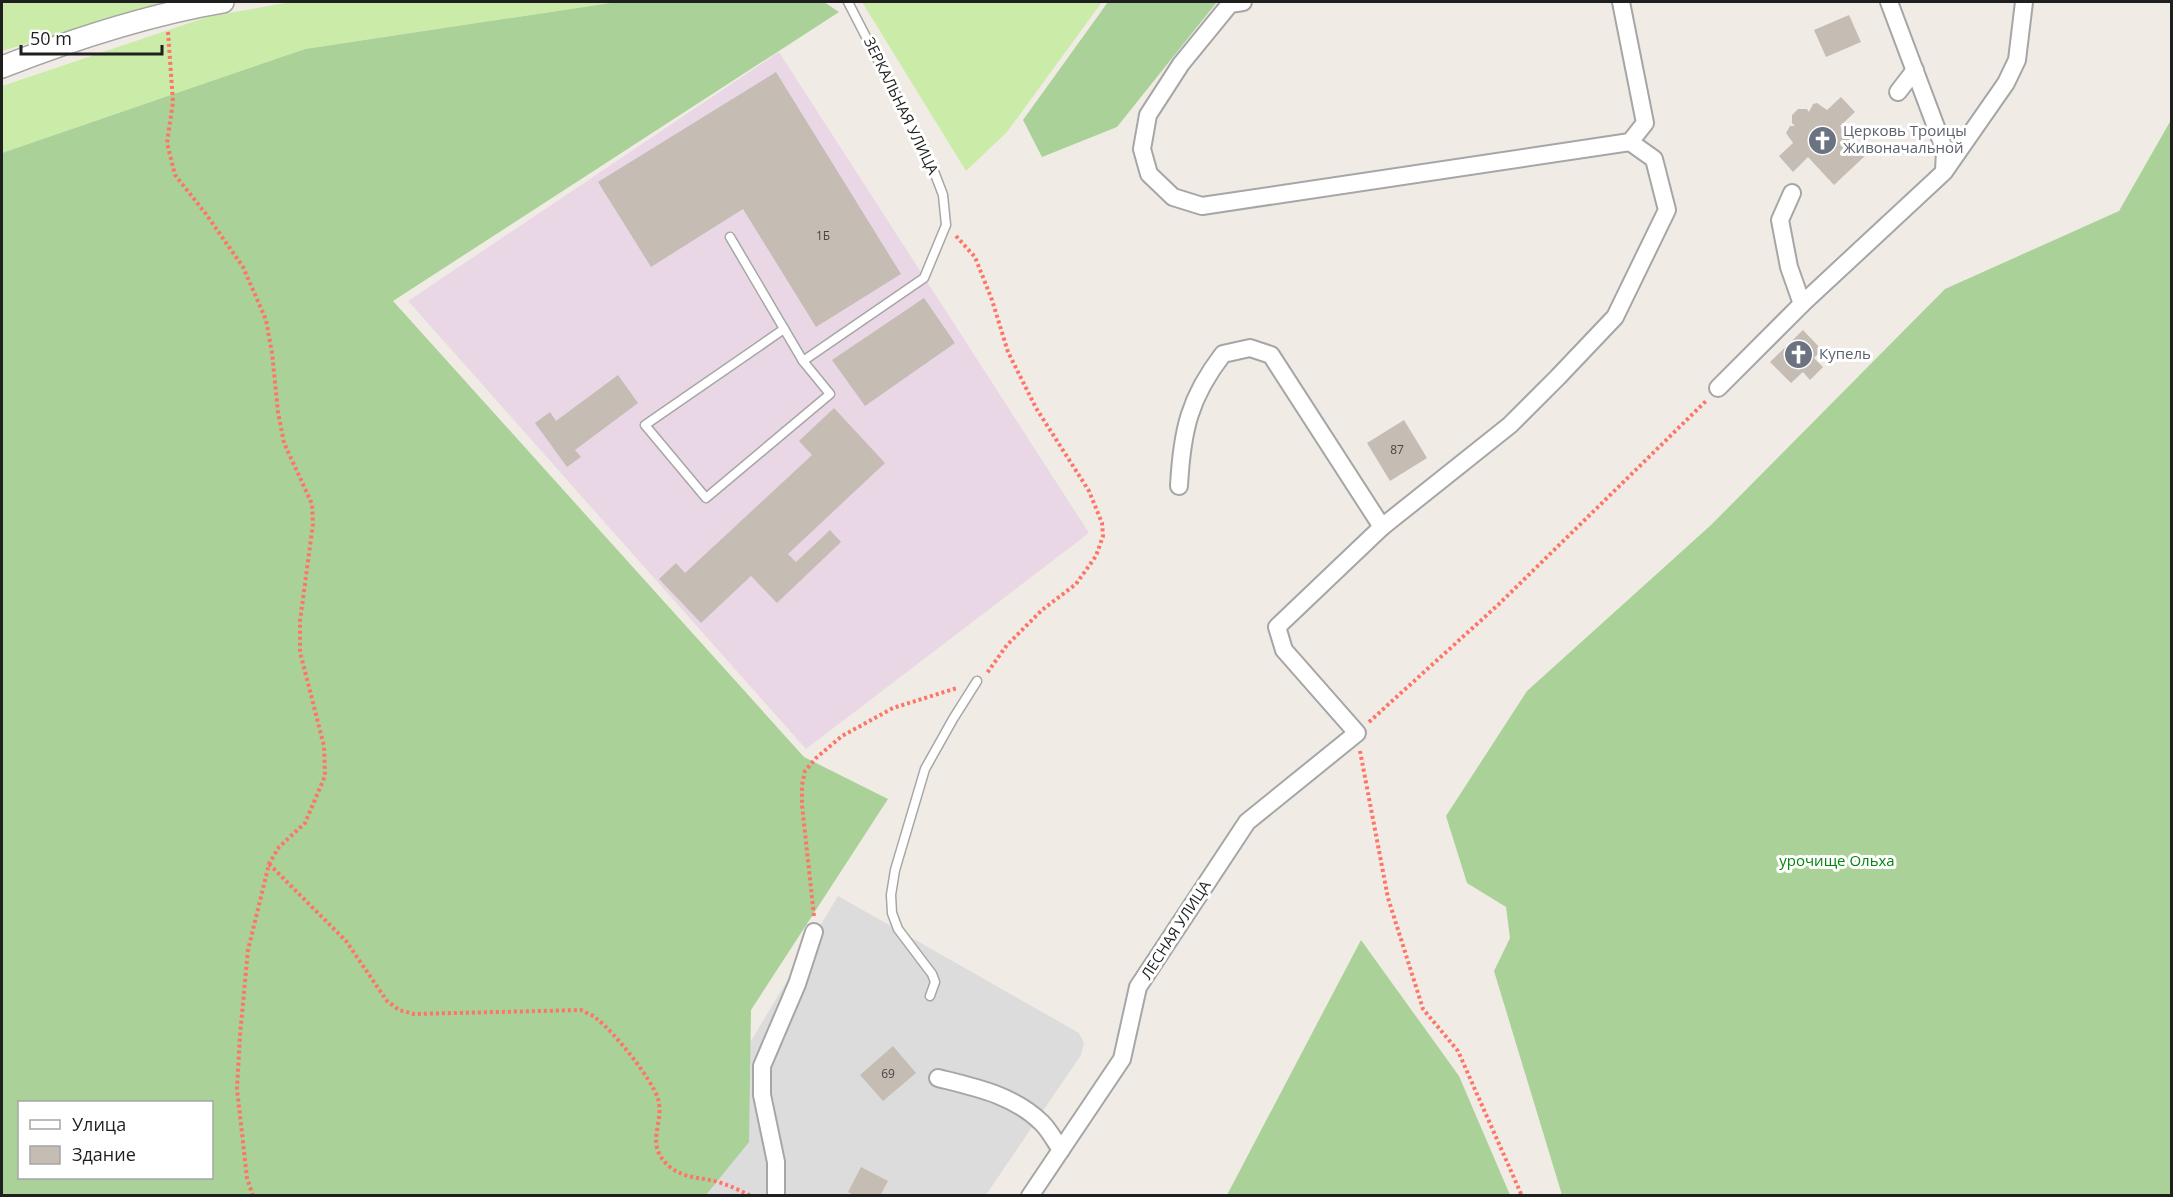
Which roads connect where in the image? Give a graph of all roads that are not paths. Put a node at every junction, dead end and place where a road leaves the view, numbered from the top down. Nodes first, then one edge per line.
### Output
1 (223, 2) edge
2 (848, 2) edge
3 (1243, 2) edge
4 (1621, 2) edge
5 (1889, 2) edge
6 (2024, 2) edge
7 (2, 67) edge
8 (1915, 70) junction
9 (1898, 92) dead end
10 (1630, 142) junction
11 (1944, 172) junction
12 (1791, 193) dead end
13 (730, 237) dead end
14 (1802, 304) junction
15 (784, 329) junction
16 (803, 361) junction
17 (1718, 388) road end
18 (1179, 486) dead end
19 (1382, 527) junction
20 (977, 681) road end
21 (814, 932) road end
22 (930, 996) dead end
23 (938, 1078) dead end
24 (1060, 1150) junction
25 (776, 1196) edge
26 (1030, 1196) edge

1 - 7 street
2 - 16 lane, ЗЕРКАЛЬНАЯ УЛИЦА
3 - 10 street
4 - 10 street
5 - 8 street
6 - 11 street
8 - 9 street
8 - 11 street
10 - 19 street
11 - 14 street
12 - 14 street
13 - 15 lane
14 - 17 street
15 - 16 lane
15 - 16 lane
18 - 19 street
19 - 24 street, ЛЕСНАЯ УЛИЦА
20 - 22 lane
21 - 25 street
23 - 24 street
24 - 26 street, ЛЕСНАЯ УЛИЦА

